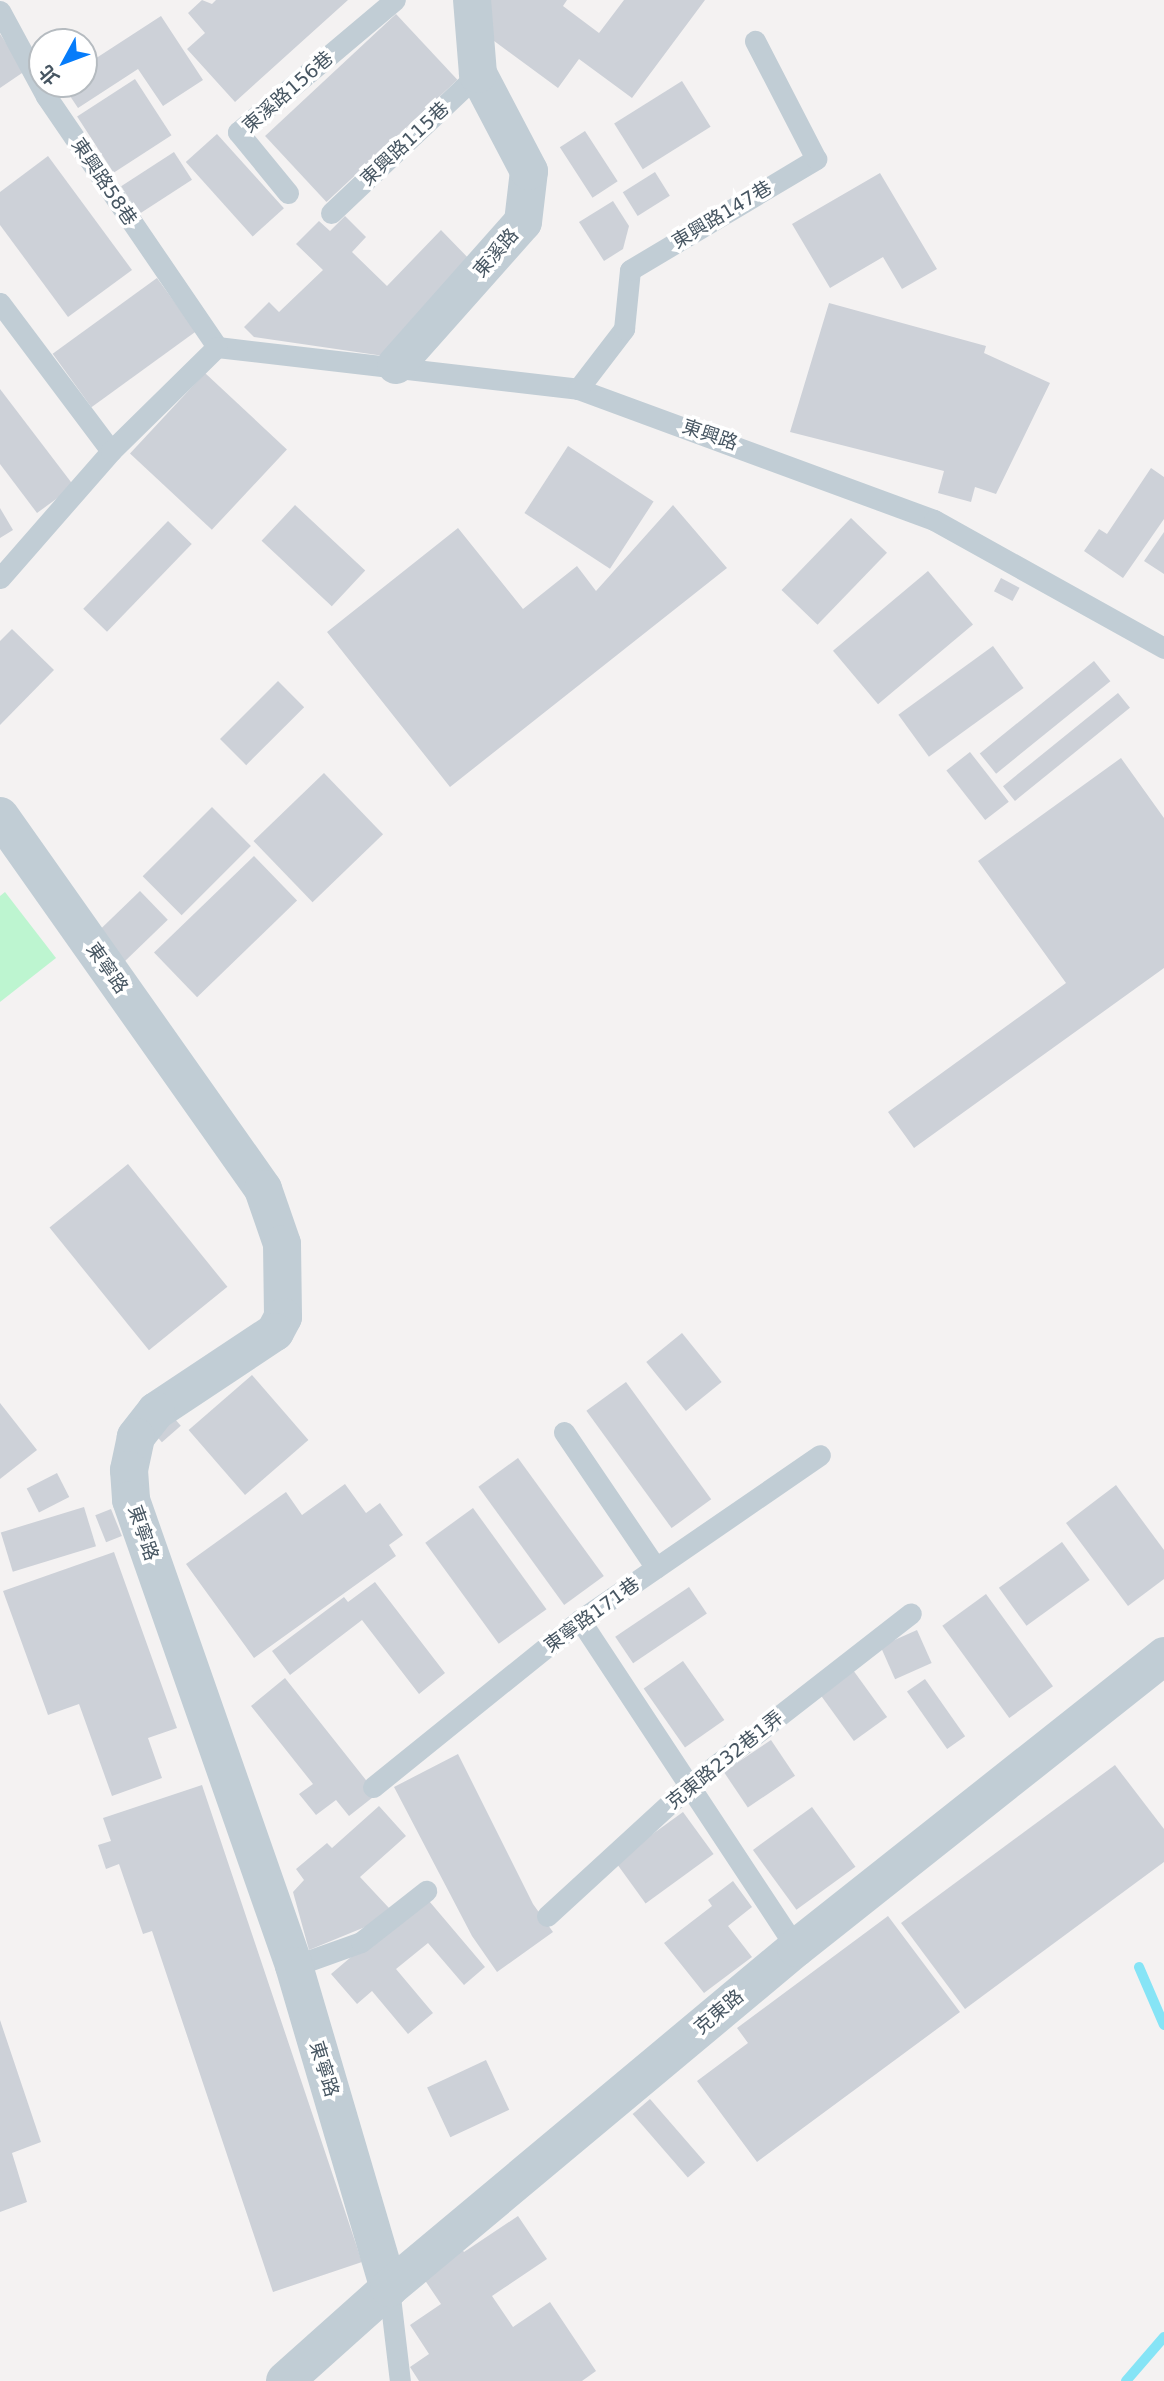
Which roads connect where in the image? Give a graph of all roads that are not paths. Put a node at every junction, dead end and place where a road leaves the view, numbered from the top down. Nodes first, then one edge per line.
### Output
1 (396, 0) edge
2 (472, 0) edge
3 (0, 11) edge
4 (755, 41) dead end
5 (478, 74) junction
6 (288, 193) dead end
7 (331, 213) dead end
8 (0, 303) edge
9 (217, 347) junction
10 (396, 365) junction
11 (578, 389) junction
12 (111, 451) junction
13 (0, 578) edge
14 (1164, 648) edge
15 (0, 817) edge
16 (564, 1432) dead end
17 (820, 1455) dead end
18 (656, 1568) junction
19 (911, 1613) dead end
20 (580, 1620) junction
21 (1164, 1656) edge
22 (689, 1786) junction
23 (373, 1787) dead end
24 (426, 1892) dead end
25 (547, 1916) dead end
26 (796, 1948) junction
27 (294, 1966) junction
28 (389, 2288) junction
29 (285, 2381) edge
30 (400, 2381) edge

1 - 6 lane, 東溪路156巷
2 - 5 street, 東溪路
3 - 9 lane, 東興路58巷
4 - 11 lane, 東興路147巷
5 - 7 lane, 東興路115巷
5 - 10 street, 東溪路
8 - 12 lane
9 - 10 lane, 東興路
9 - 12 lane
10 - 11 lane, 東興路
11 - 14 lane, 東興路
12 - 13 lane
15 - 27 street, 東寧路
16 - 18 lane
17 - 18 lane, 東寧路171巷
18 - 20 lane, 東寧路171巷
19 - 22 lane, 克東路232巷1弄
20 - 22 lane
20 - 23 lane, 東寧路171巷
21 - 26 street, 克東路
22 - 25 lane, 克東路232巷1弄
22 - 26 lane
24 - 27 lane
26 - 28 street, 克東路
27 - 28 street, 東寧路
28 - 29 street, 克東路
28 - 30 lane

